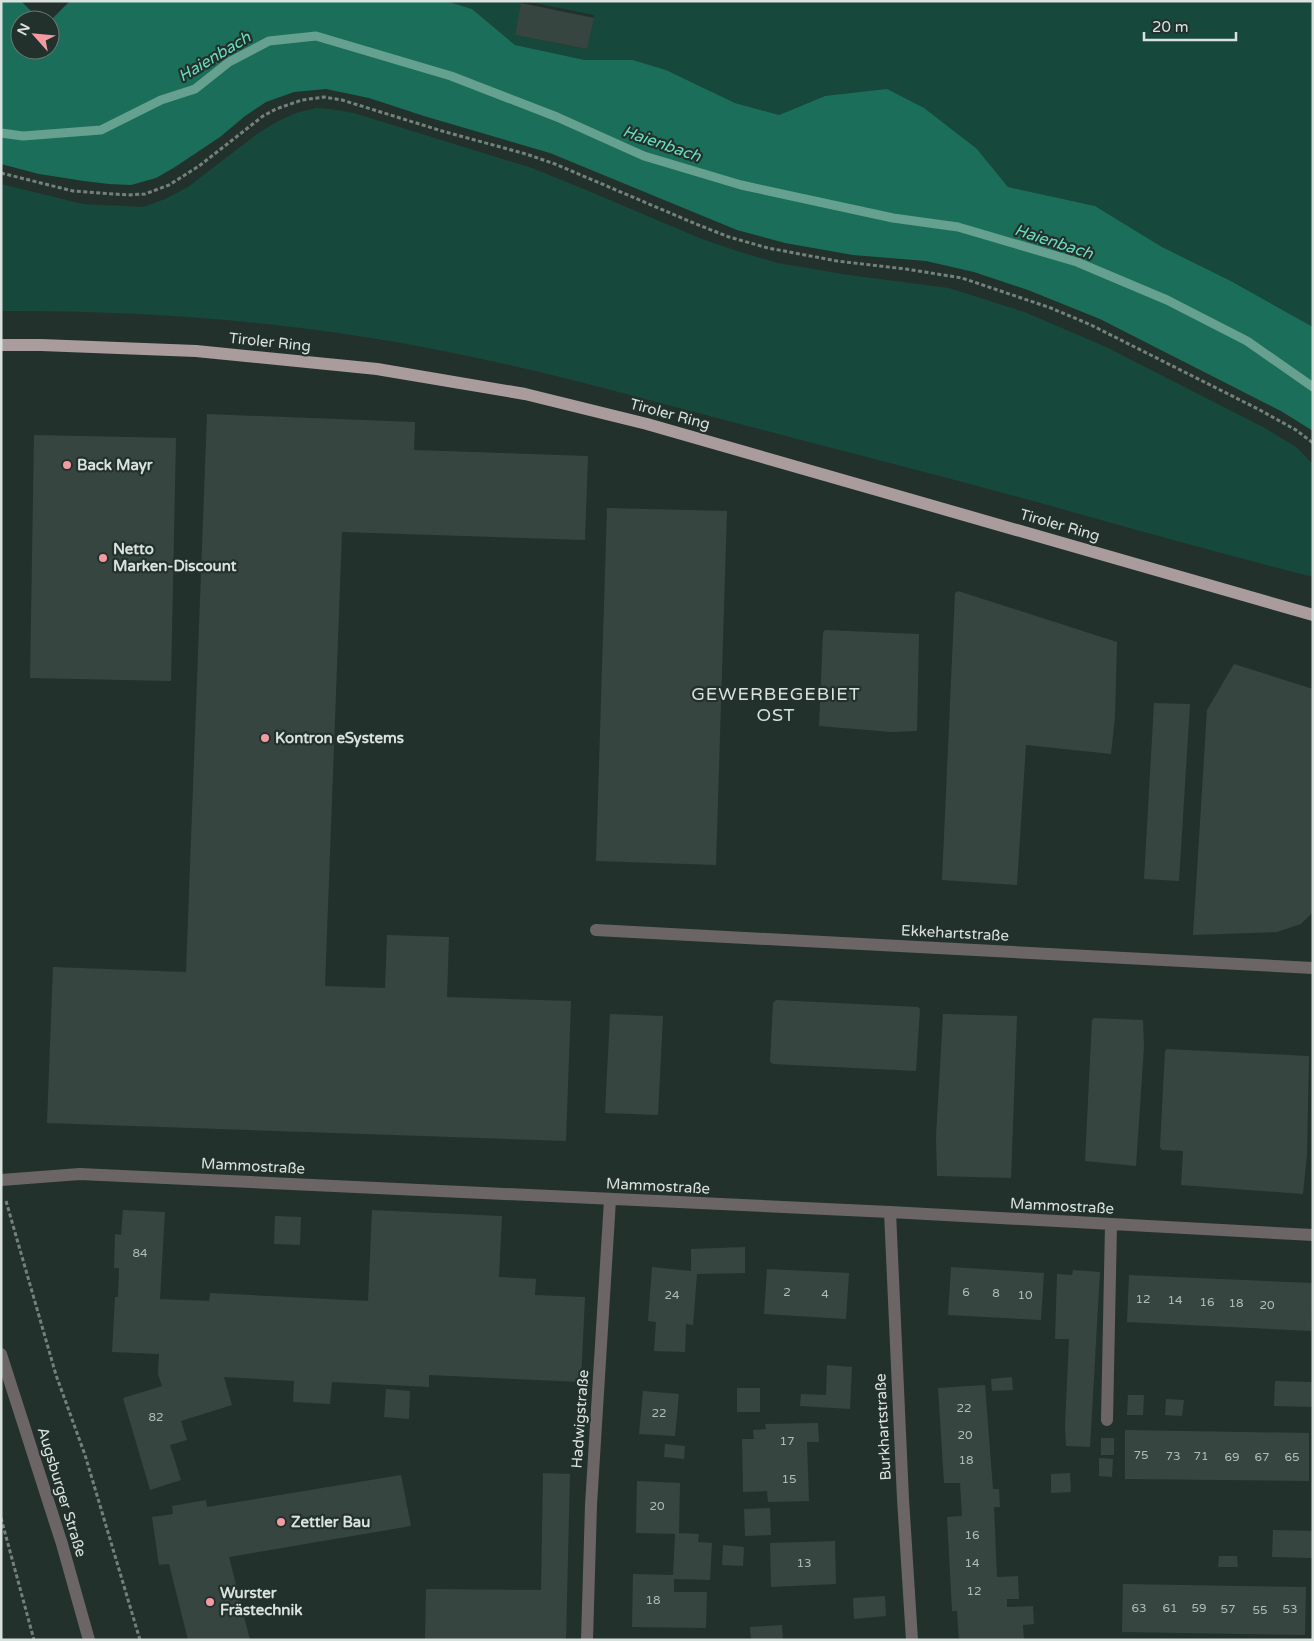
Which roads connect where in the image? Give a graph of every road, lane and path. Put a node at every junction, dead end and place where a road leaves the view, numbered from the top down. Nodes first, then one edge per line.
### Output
1 (1, 173) edge
2 (1, 345) edge
3 (1313, 443) edge
4 (1313, 615) edge
5 (596, 930) dead end
6 (1313, 968) edge
7 (1, 1180) edge
8 (4, 1195) dead end
9 (610, 1200) junction
10 (890, 1212) junction
11 (1111, 1224) junction
12 (1313, 1235) edge
13 (1, 1354) edge
14 (1107, 1420) dead end
15 (1, 1518) edge
16 (34, 1640) edge
17 (90, 1640) edge
18 (140, 1640) edge
19 (588, 1640) edge
20 (912, 1640) edge

1 - 3 path
2 - 4 main road, Tiroler Ring
5 - 6 street, Ekkehartstraße
7 - 9 street, Mammostraße
8 - 18 path
9 - 10 street, Mammostraße
9 - 19 street, Hadwigstraße
10 - 11 street, Mammostraße
10 - 20 street, Burkhartstraße
11 - 12 street, Mammostraße
11 - 14 street
13 - 17 street, Augsburger Straße
15 - 16 path

